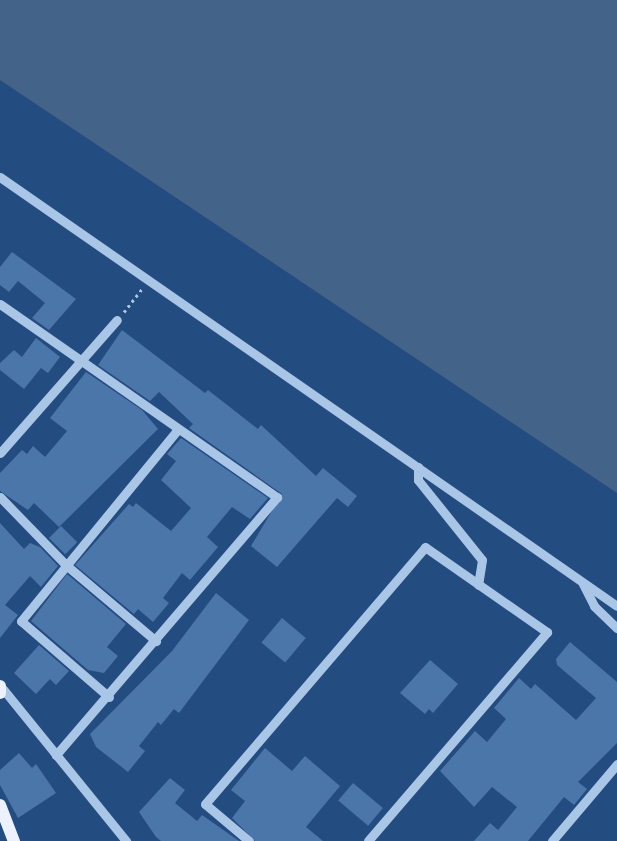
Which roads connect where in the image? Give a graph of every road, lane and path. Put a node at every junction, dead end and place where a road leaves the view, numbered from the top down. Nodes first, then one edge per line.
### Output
1 (0, 177) edge
2 (148, 281) junction
3 (0, 304) edge
4 (117, 320) joint
5 (82, 360) junction
6 (178, 429) junction
7 (0, 452) edge
8 (418, 467) junction
9 (0, 497) edge
10 (66, 565) junction
11 (581, 582) junction
12 (478, 585) junction
13 (617, 606) edge
14 (617, 628) edge
15 (156, 641) junction
16 (1, 689) edge
17 (109, 697) junction
18 (56, 755) junction
19 (617, 764) edge
20 (0, 805) edge
21 (14, 841) edge
22 (126, 841) edge
23 (249, 841) edge
24 (368, 841) edge
25 (552, 841) edge

1 - 2 street
2 - 4 path
2 - 8 street
3 - 5 street
4 - 5 street
5 - 6 street
5 - 7 street
6 - 10 street
6 - 15 street
8 - 11 street
8 - 12 street
9 - 10 street
10 - 15 street
10 - 17 street
11 - 13 street
11 - 14 street
12 - 23 street
12 - 24 street
15 - 17 street
16 - 18 street
17 - 18 street
18 - 22 street
19 - 25 street
20 - 21 main road

